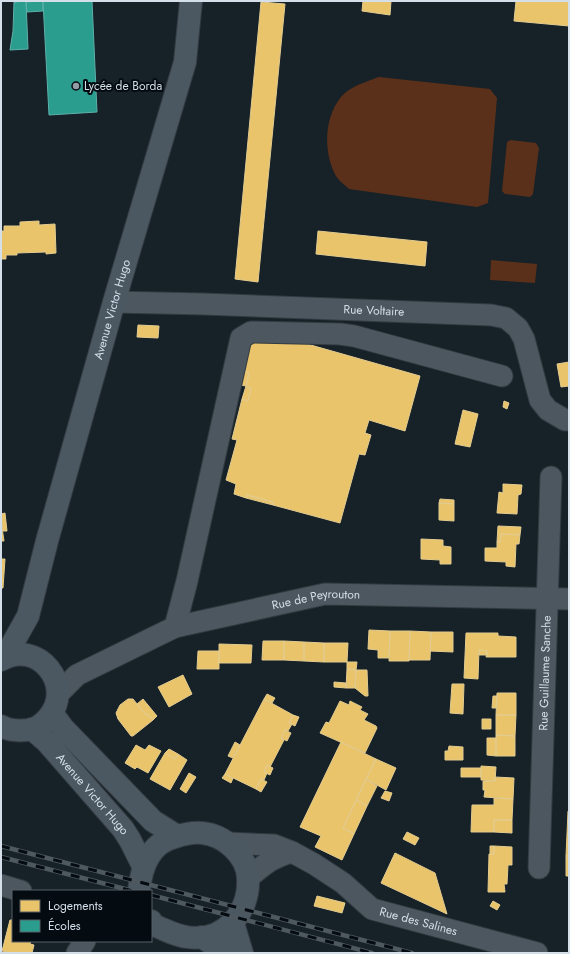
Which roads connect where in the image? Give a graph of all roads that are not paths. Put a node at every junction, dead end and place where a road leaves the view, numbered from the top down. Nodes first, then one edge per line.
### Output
1 (191, 1) edge
2 (114, 302) junction
3 (502, 376) dead end
4 (569, 420) edge
5 (551, 477) dead end
6 (548, 598) junction
7 (569, 599) edge
8 (28, 616) junction
9 (175, 627) junction
10 (3, 658) edge
11 (51, 685) junction
12 (1, 726) edge
13 (32, 730) junction
14 (177, 836) junction
15 (226, 843) junction
16 (292, 852) junction
17 (143, 866) junction
18 (539, 868) dead end
19 (248, 878) junction
20 (1, 885) edge
21 (18, 890) edge
22 (139, 890) edge
23 (233, 923) junction
24 (152, 924) edge
25 (202, 937) junction
26 (84, 942) edge
27 (77, 953) edge
28 (225, 953) edge
29 (242, 953) edge
30 (538, 953) edge

1 - 2 main road, Avenue Victor Hugo
2 - 4 street, Rue Voltaire
2 - 8 main road, Avenue Victor Hugo
3 - 9 street
5 - 6 street, Rue Guillaume Sanche
6 - 7 street, Rue de Peyrouton
6 - 9 street, Rue de Peyrouton
6 - 18 street, Rue Guillaume Sanche
8 - 10 main road, Avenue Victor Hugo
8 - 11 main road, Avenue Victor Hugo
9 - 11 street, Rue de Peyrouton
10 - 11 main road
11 - 13 main road
11 - 14 main road, Avenue Victor Hugo
12 - 13 main road
13 - 17 main road, Avenue Victor Hugo
14 - 15 main road
14 - 17 main road
15 - 16 street, Rue des Salines
15 - 19 main road
16 - 19 street
16 - 30 street, Rue des Salines
17 - 22 main road
19 - 23 main road
20 - 21 street
23 - 25 main road
23 - 29 main road
24 - 25 main road
25 - 28 main road
26 - 27 street

